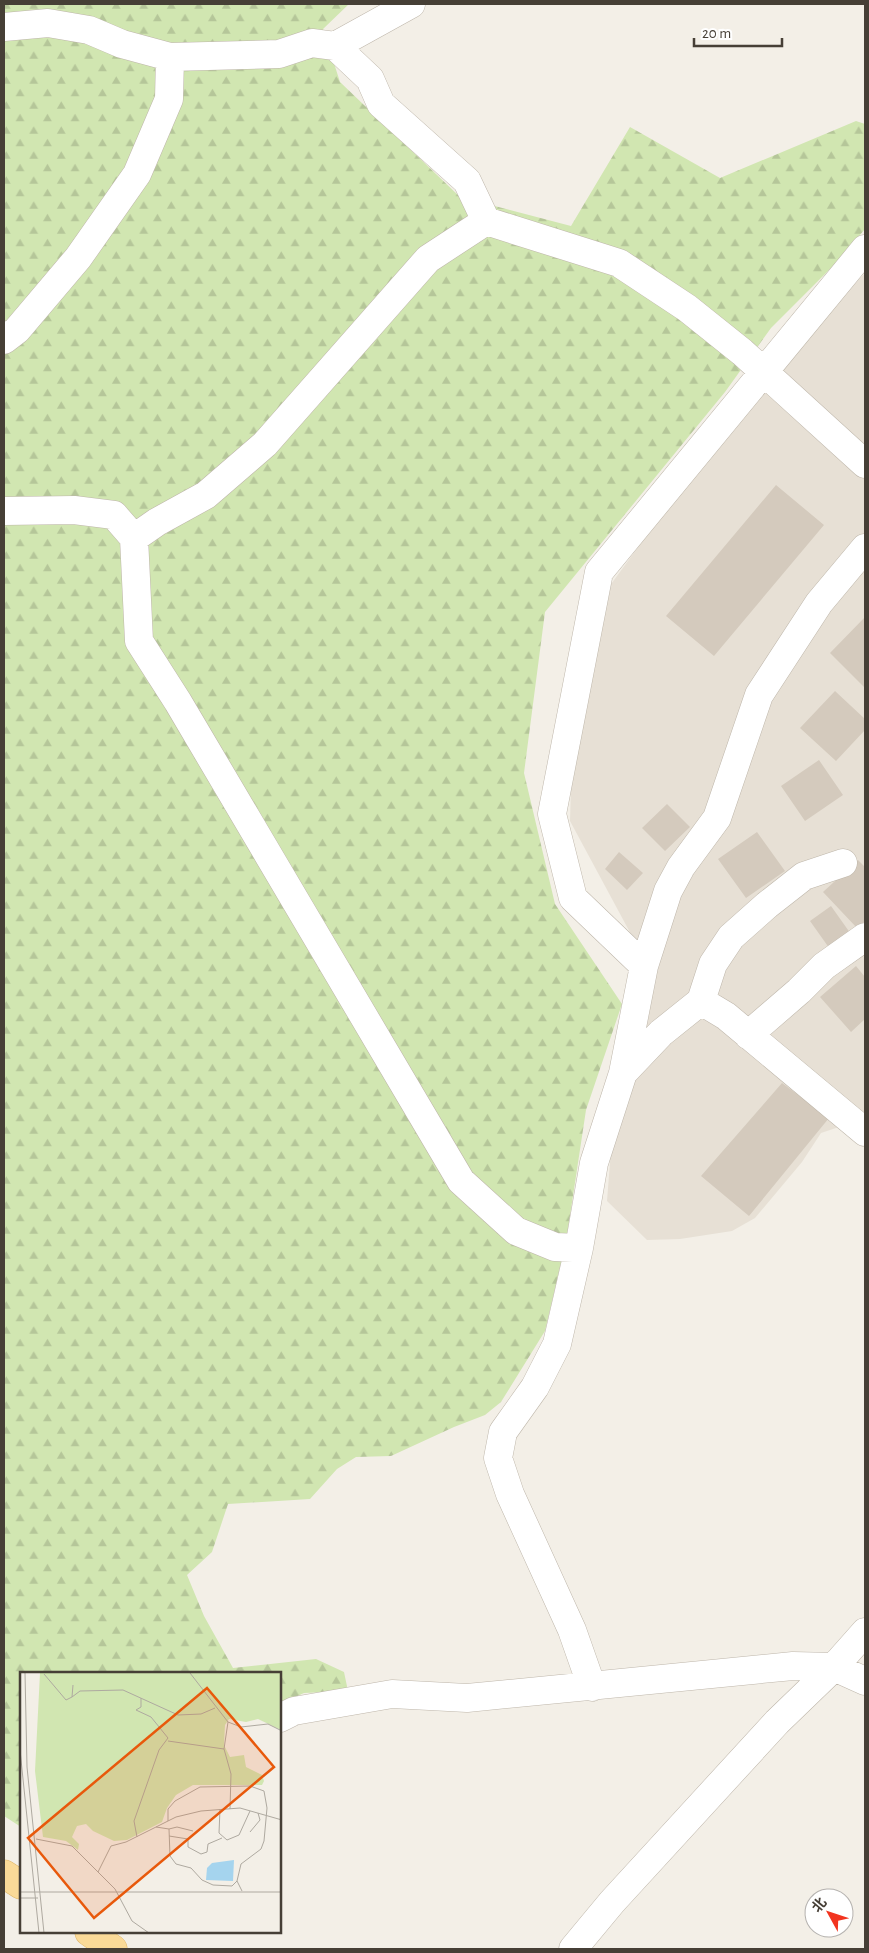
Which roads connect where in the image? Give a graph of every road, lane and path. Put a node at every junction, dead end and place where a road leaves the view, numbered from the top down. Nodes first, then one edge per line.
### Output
1 (411, 4) edge
2 (4, 27) edge
3 (335, 46) junction
4 (170, 57) junction
5 (486, 222) junction
6 (865, 249) edge
7 (4, 340) edge
8 (764, 372) junction
9 (865, 464) edge
10 (4, 511) edge
11 (134, 538) junction
12 (860, 564) edge
13 (843, 862) dead end
14 (865, 937) edge
15 (644, 966) junction
16 (701, 1001) junction
17 (748, 1035) junction
18 (623, 1073) junction
19 (865, 1132) edge
20 (579, 1248) junction
21 (865, 1632) edge
22 (834, 1667) junction
23 (865, 1681) edge
24 (592, 1687) junction
25 (281, 1718) edge
26 (4, 1874) edge
27 (20, 1884) edge
28 (90, 1933) edge
29 (113, 1949) edge
30 (574, 1949) edge

1 - 3 street
2 - 4 street
3 - 4 street
3 - 5 street
4 - 7 street
5 - 8 street
5 - 11 street
6 - 8 street
8 - 9 street
8 - 15 street
10 - 11 street
11 - 20 street
12 - 15 street
13 - 16 street
14 - 17 street
15 - 18 street
16 - 17 street
16 - 18 street
17 - 19 street
18 - 20 street
20 - 24 street
21 - 22 street
22 - 23 street
22 - 24 street
22 - 30 street
24 - 25 street
26 - 27 main road
28 - 29 main road

